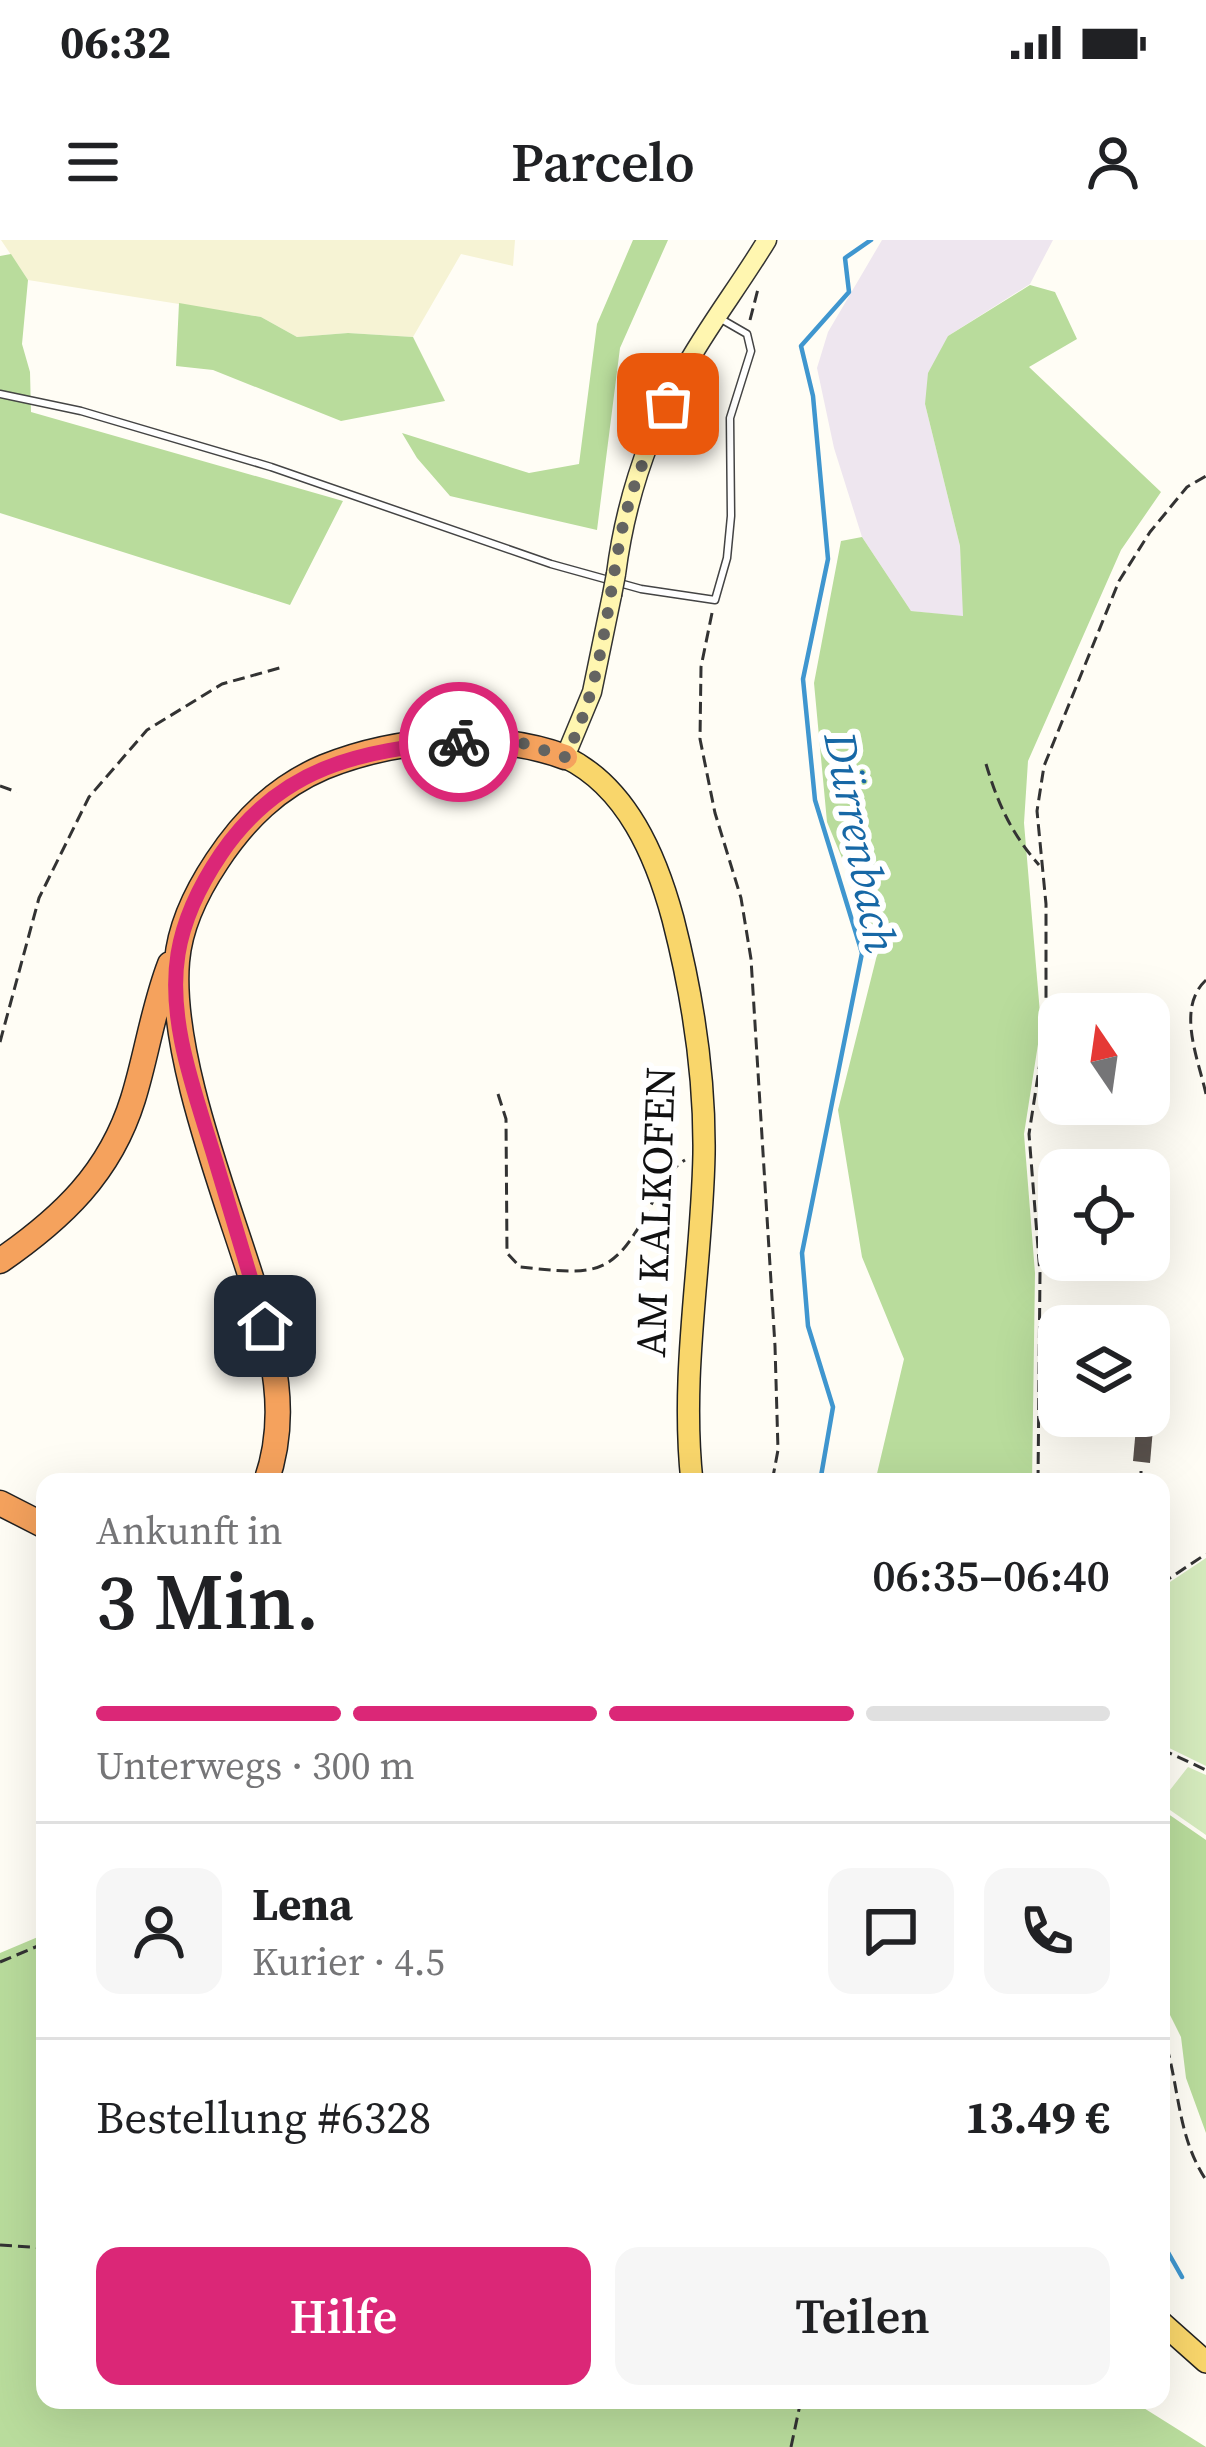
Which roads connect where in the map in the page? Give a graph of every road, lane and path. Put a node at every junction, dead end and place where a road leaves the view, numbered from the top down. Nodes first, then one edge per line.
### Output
1 (767, 240) edge
2 (759, 284) dead end
3 (717, 317) junction
4 (747, 334) junction
5 (0, 394) edge
6 (1206, 476) edge
7 (716, 600) junction
8 (283, 667) dead end
9 (565, 757) junction
10 (986, 764) dead end
11 (0, 786) edge
12 (17, 792) dead end
13 (1040, 866) junction
14 (183, 928) junction
15 (1206, 980) edge
16 (0, 1042) edge
17 (498, 1094) dead end
18 (1206, 1094) edge
19 (704, 1154) junction
20 (0, 1262) edge
21 (268, 1473) edge
22 (691, 1473) edge
23 (774, 1473) edge
24 (1038, 1473) edge
25 (0, 1503) edge
26 (36, 1521) edge
27 (1206, 1554) edge
28 (1170, 1578) edge
29 (1170, 1753) edge
30 (1206, 1770) edge
31 (36, 1946) edge
32 (0, 1962) edge
33 (1170, 2058) edge
34 (1206, 2180) edge
35 (0, 2245) edge
36 (36, 2247) edge
37 (1170, 2330) edge
38 (1206, 2362) edge
39 (799, 2409) edge
40 (791, 2447) edge

1 - 3 street
2 - 4 path
3 - 4 lane
3 - 9 street, bridge
4 - 7 lane
5 - 7 lane
6 - 13 path
7 - 23 path
8 - 16 path
9 - 14 highway
9 - 19 main road, AM KALKOFEN
10 - 13 path
11 - 12 path
13 - 24 path
14 - 20 highway
14 - 21 highway
15 - 18 path
17 - 19 path
19 - 22 main road, AM KALKOFEN
25 - 26 highway
27 - 28 path
29 - 30 path
31 - 32 path
33 - 34 path
35 - 36 path
37 - 38 main road
39 - 40 path

